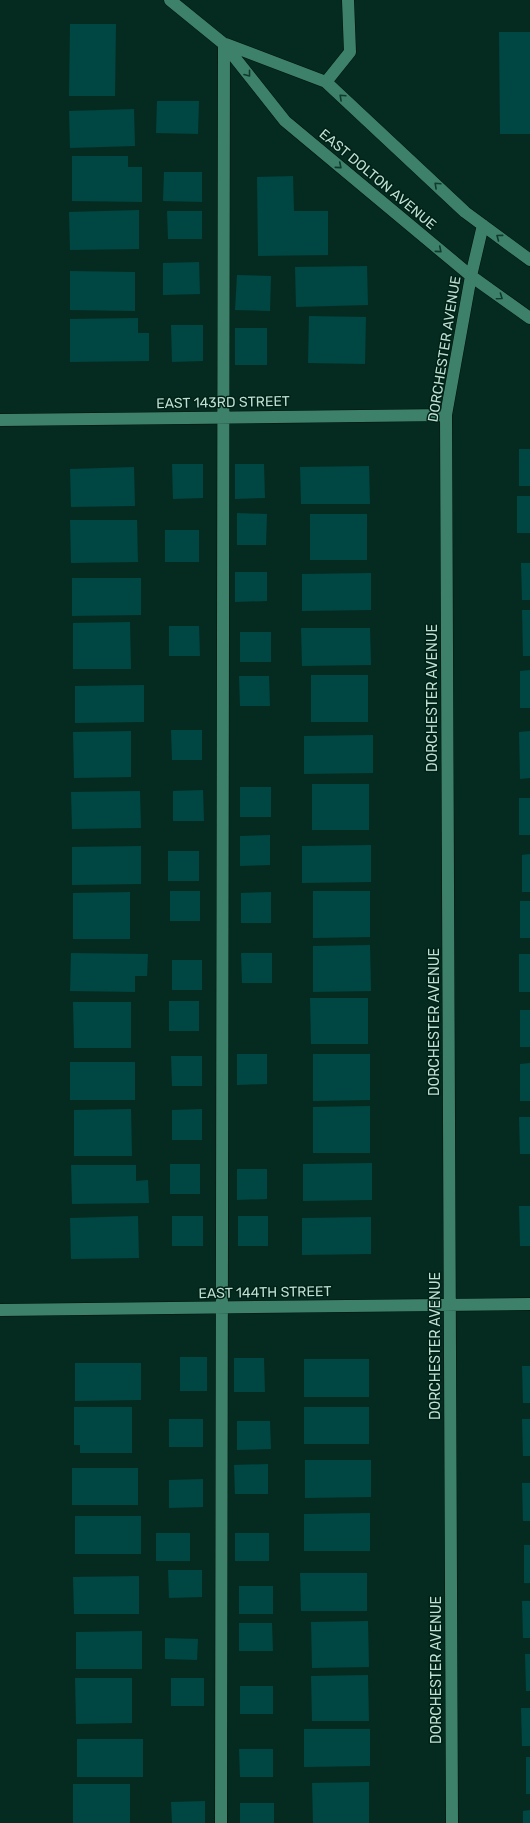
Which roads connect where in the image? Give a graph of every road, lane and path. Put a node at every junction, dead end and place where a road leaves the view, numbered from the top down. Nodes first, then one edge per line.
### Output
1 (170, 0) edge
2 (348, 0) edge
3 (224, 44) junction
4 (326, 82) junction
5 (483, 225) junction
6 (530, 260) edge
7 (471, 276) junction
8 (530, 318) edge
9 (446, 415) junction
10 (224, 417) junction
11 (0, 420) edge
12 (530, 1304) edge
13 (450, 1305) junction
14 (222, 1308) junction
15 (0, 1310) edge
16 (220, 1823) edge
17 (452, 1823) edge

1 - 3 street, EAST DOLTON AVENUE
2 - 4 street
3 - 4 street, EAST DOLTON AVENUE
3 -> 7 street, EAST DOLTON AVENUE
3 - 10 street
5 -> 4 street, EAST DOLTON AVENUE
6 -> 5 street, EAST DOLTON AVENUE
5 - 7 street, DORCHESTER AVENUE
7 -> 8 street, EAST DOLTON AVENUE
7 - 9 street, DORCHESTER AVENUE
9 - 10 street, EAST 143RD STREET
9 - 13 street, DORCHESTER AVENUE
10 - 11 street, EAST 143RD STREET
10 - 14 street
12 - 13 street, EAST 144TH STREET
13 - 14 street, EAST 144TH STREET
13 - 17 street, DORCHESTER AVENUE
14 - 15 street, EAST 144TH STREET
14 - 16 street

